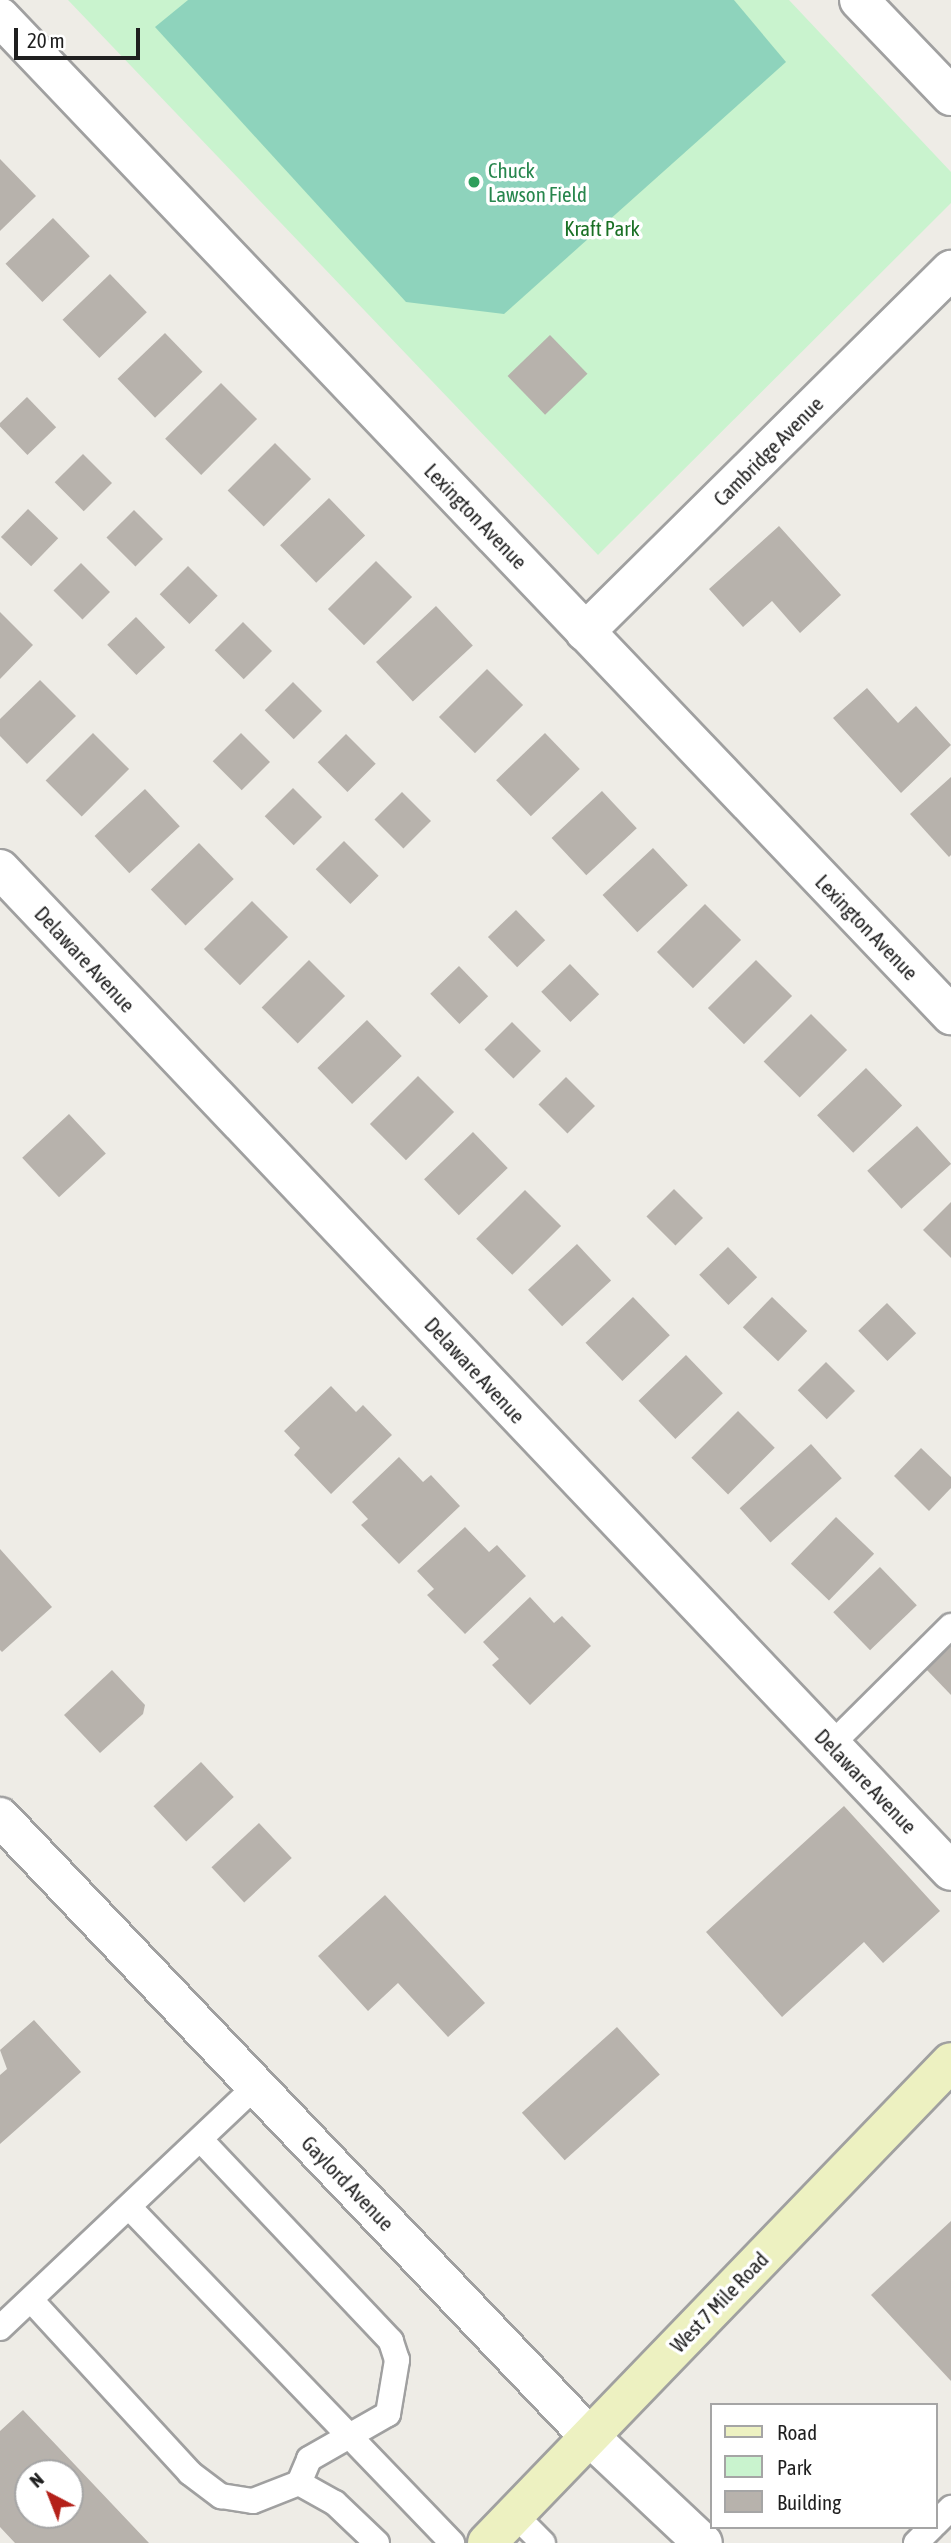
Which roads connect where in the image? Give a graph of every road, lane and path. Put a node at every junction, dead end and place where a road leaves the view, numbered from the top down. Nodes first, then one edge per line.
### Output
1 (859, 0) edge
2 (0, 17) edge
3 (951, 96) edge
4 (951, 270) edge
5 (585, 632) junction
6 (0, 869) edge
7 (951, 1015) edge
8 (951, 1626) edge
9 (831, 1745) junction
10 (0, 1817) edge
11 (951, 1871) edge
12 (951, 2062) edge
13 (256, 2086) junction
14 (201, 2140) junction
15 (130, 2207) junction
16 (30, 2300) junction
17 (0, 2328) edge
18 (349, 2435) junction
19 (589, 2436) junction
20 (299, 2483) junction
21 (951, 2508) edge
22 (514, 2514) junction
23 (937, 2521) edge
24 (929, 2529) edge
25 (377, 2543) edge
26 (452, 2543) edge
27 (486, 2543) edge
28 (543, 2543) edge
29 (703, 2543) edge
30 (916, 2543) edge

1 - 3 street
2 - 5 street, Lexington Avenue
4 - 5 street, Cambridge Avenue
5 - 7 street, Lexington Avenue
6 - 9 street, Delaware Avenue
8 - 9 lane
9 - 11 street, Delaware Avenue
10 - 13 street, Gaylord Avenue
12 - 19 main road, West 7 Mile Road
13 - 14 lane
13 - 19 street, Gaylord Avenue
14 - 15 lane
14 - 18 lane
15 - 16 lane
15 - 18 lane
16 - 17 lane
16 - 20 lane
18 - 20 lane
18 - 26 lane
19 - 22 main road, West 7 Mile Road
19 - 29 street, Gaylord Avenue
20 - 25 lane
21 - 23 lane
22 - 27 main road, West 7 Mile Road
22 - 28 lane
24 - 30 lane

